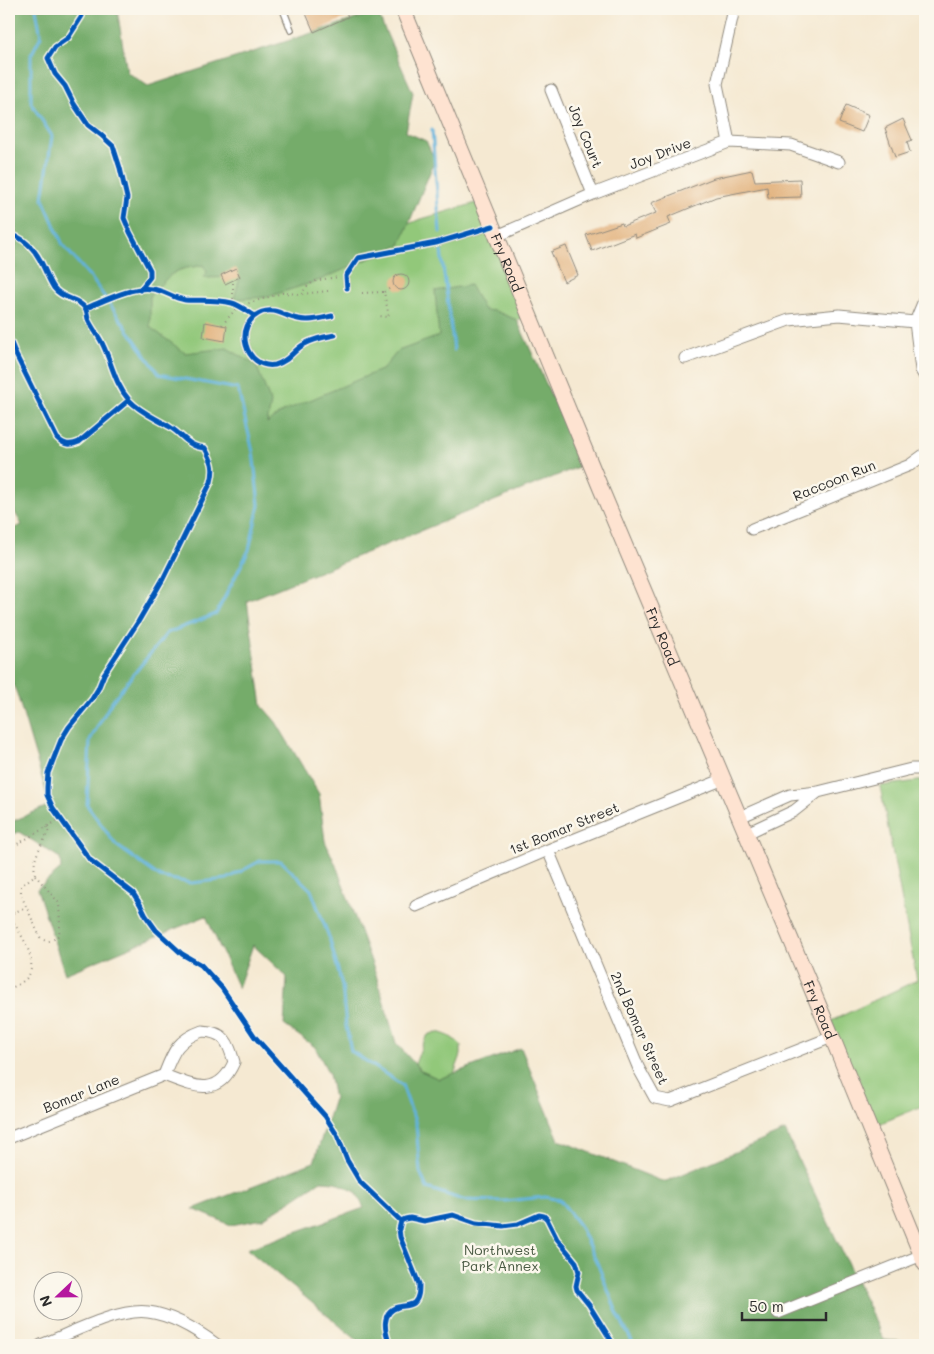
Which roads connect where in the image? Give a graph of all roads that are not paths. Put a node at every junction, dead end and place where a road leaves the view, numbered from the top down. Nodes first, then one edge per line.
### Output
1 (283, 9) edge
2 (403, 9) edge
3 (734, 9) edge
4 (291, 30) dead end
5 (551, 90) dead end
6 (729, 142) junction
7 (839, 162) dead end
8 (593, 194) junction
9 (495, 231) junction
10 (347, 288) dead end
11 (925, 298) edge
12 (332, 316) dead end
13 (915, 322) junction
14 (335, 335) dead end
15 (685, 358) dead end
16 (925, 377) edge
17 (925, 454) edge
18 (752, 529) dead end
19 (925, 769) edge
20 (724, 779) junction
21 (818, 792) junction
22 (740, 817) junction
23 (747, 833) junction
24 (548, 850) junction
25 (416, 906) dead end
26 (832, 1037) junction
27 (164, 1075) junction
28 (9, 1138) edge
29 (924, 1260) edge
30 (778, 1312) dead end
31 (41, 1345) edge
32 (217, 1345) edge

1 - 4 lane
2 - 9 street, Fry Road
3 - 6 street
5 - 8 street, Joy Court
6 - 7 street, Joy Drive
6 - 8 street, Joy Drive
8 - 9 street, Joy Drive
9 - 10 lane
9 - 20 street, Fry Road
11 - 13 street
12 - 14 lane
13 - 15 street
13 - 16 street
17 - 18 street, Raccoon Run
19 - 21 street
20 - 22 street, Fry Road
20 - 24 street, 1st Bomar Street
21 - 22 street
21 - 23 street
22 - 23 street, Fry Road
23 - 26 street, Fry Road
24 - 25 street, 1st Bomar Street
24 - 26 street, 2nd Bomar Street
26 - 29 street, Fry Road
27 - 27 street
27 - 28 street, Bomar Lane
29 - 30 street
31 - 32 street

